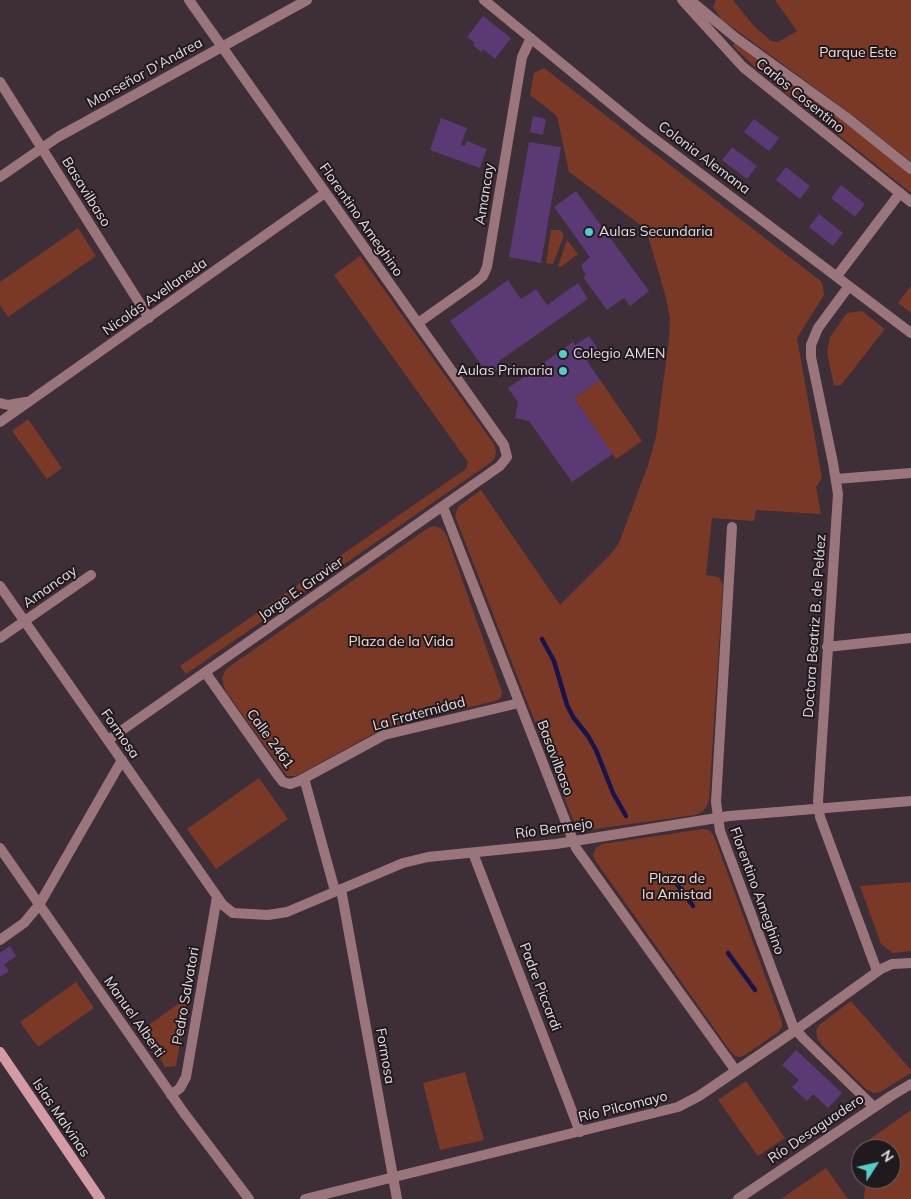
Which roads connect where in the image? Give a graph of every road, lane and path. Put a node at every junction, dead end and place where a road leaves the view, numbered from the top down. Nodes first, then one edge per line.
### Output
1 (189, 0) edge
2 (307, 0) edge
3 (484, 0) edge
4 (682, 0) edge
5 (690, 0) edge
6 (531, 38) junction
7 (221, 47) junction
8 (0, 82) edge
9 (42, 148) junction
10 (911, 169) edge
11 (0, 177) edge
12 (325, 193) junction
13 (900, 193) junction
14 (911, 202) edge
15 (836, 276) junction
16 (850, 286) junction
17 (149, 318) junction
18 (418, 323) junction
19 (911, 333) edge
20 (29, 402) junction
21 (0, 403) edge
22 (0, 422) edge
23 (507, 456) joint
24 (911, 473) edge
25 (836, 480) junction
26 (443, 507) junction
27 (732, 527) dead end
28 (91, 575) dead end
29 (0, 586) edge
30 (24, 621) junction
31 (0, 638) edge
32 (911, 638) edge
33 (827, 647) junction
34 (206, 672) junction
35 (519, 703) junction
36 (108, 740) junction
37 (122, 760) junction
38 (304, 778) junction
39 (911, 801) edge
40 (818, 808) junction
41 (717, 818) junction
42 (573, 841) junction
43 (0, 848) edge
44 (473, 853) junction
45 (338, 890) junction
46 (217, 897) junction
47 (39, 905) junction
48 (0, 940) edge
49 (911, 963) edge
50 (877, 971) junction
51 (796, 1030) junction
52 (1, 1058) edge
53 (736, 1071) junction
54 (911, 1084) edge
55 (171, 1095) junction
56 (874, 1107) junction
57 (580, 1132) junction
58 (393, 1178) junction
59 (100, 1199) edge
60 (249, 1199) edge
61 (305, 1199) edge
62 (397, 1199) edge
63 (738, 1199) edge

1 - 7 street, Florentino Ameghino
2 - 7 street, Monseñor D'Andrea
3 - 6 street, Colonia Alemana
4 - 13 street, Carlos Cosentino
5 - 10 street
6 - 15 street, Colonia Alemana
6 - 18 street, Amancay
7 - 9 street, Monseñor D'Andrea
7 - 12 street, Florentino Ameghino
8 - 9 street, Basavilbaso
9 - 11 street, Monseñor D'Andrea
9 - 17 street, Basavilbaso
12 - 17 street, Nicolás Avellaneda
12 - 18 street, Florentino Ameghino
13 - 14 street, Carlos Cosentino
13 - 15 street
15 - 16 street, Colonia Alemana
16 - 19 street, Colonia Alemana
16 - 25 street, Doctora Beatriz B. de Peláez
17 - 20 street, Nicolás Avellaneda
18 - 23 street, Florentino Ameghino
20 - 21 street
20 - 22 street, Nicolás Avellaneda
23 - 26 street, Jorge E. Gravier
24 - 25 street
25 - 33 street, Doctora Beatriz B. de Peláez
26 - 34 street, Jorge E. Gravier
26 - 35 street, Basavilbaso
27 - 41 street, Florentino Ameghino
28 - 30 street, Amancay
29 - 30 street, Formosa
30 - 31 street, Amancay
30 - 36 street, Formosa
32 - 33 street
33 - 40 street, Doctora Beatriz B. de Peláez
34 - 36 street, Jorge E. Gravier
34 - 38 street, Calle 2461
35 - 38 street, La Fraternidad
35 - 42 street, Basavilbaso
36 - 37 street, Formosa
37 - 46 street, Formosa
37 - 47 street
38 - 45 street, Calle 2461
39 - 40 street, Río Bermejo
40 - 41 street, Río Bermejo
40 - 50 street, Doctora Beatriz B. de Peláez
41 - 42 street, Río Bermejo
41 - 51 street, Florentino Ameghino
42 - 44 street, Río Bermejo
42 - 53 street, Basavilbaso
43 - 47 street, Manuel Alberti
44 - 45 street, Río Bermejo
44 - 57 street, Padre Piccardi
45 - 46 street, Río Bermejo
45 - 58 street, Formosa
46 - 55 street, Pedro Salvatori
47 - 48 street
47 - 55 street, Manuel Alberti
49 - 50 street, Río Pilcomayo
50 - 51 street, Río Pilcomayo
51 - 53 street, Río Pilcomayo
51 - 56 street, Florentino Ameghino
52 - 59 main road, Islas Malvinas
53 - 57 street, Río Pilcomayo
54 - 56 street, Río Desaguadero
55 - 60 street, Manuel Alberti
56 - 63 street, Río Desaguadero
57 - 58 street, Río Pilcomayo
58 - 61 street, Río Pilcomayo
58 - 62 street, Formosa

